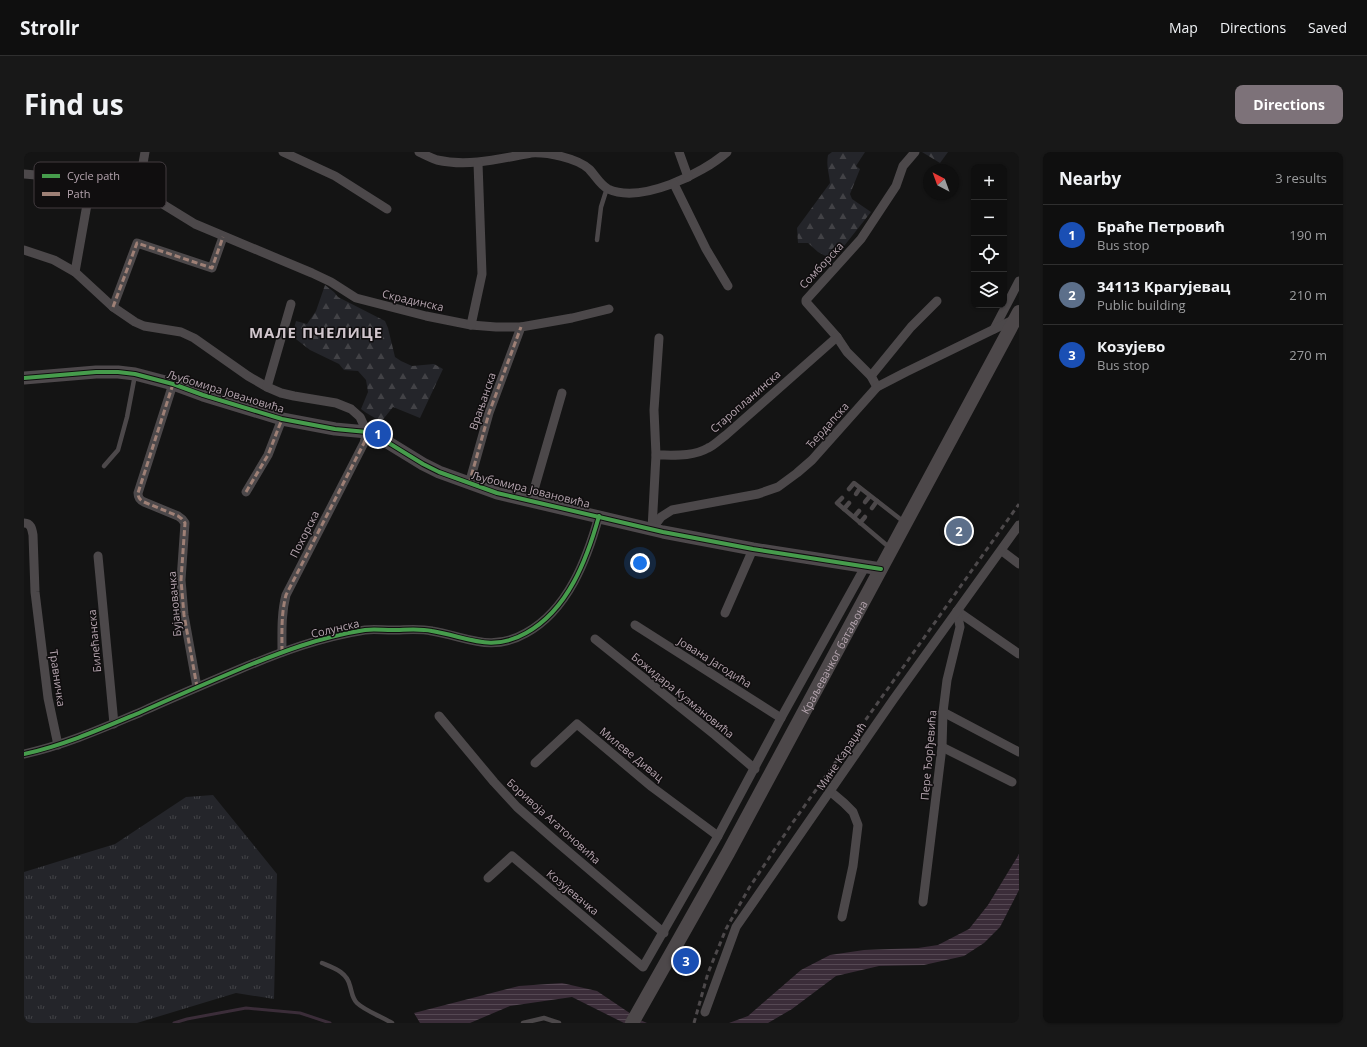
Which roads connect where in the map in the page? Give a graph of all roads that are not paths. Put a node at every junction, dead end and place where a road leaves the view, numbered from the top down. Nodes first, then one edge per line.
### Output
1 (145, 152) edge
2 (283, 152) edge
3 (420, 152) edge
4 (679, 152) edge
5 (727, 152) edge
6 (915, 152) edge
7 (143, 162) edge
8 (478, 163) junction
9 (24, 174) edge
10 (34, 175) edge
11 (688, 177) junction
12 (674, 184) junction
13 (607, 188) junction
14 (166, 206) edge
15 (86, 208) edge
16 (387, 209) dead end
17 (223, 236) junction
18 (597, 240) dead end
19 (24, 250) edge
20 (75, 272) junction
21 (1019, 281) edge
22 (728, 286) dead end
23 (937, 301) dead end
24 (291, 304) dead end
25 (113, 307) junction
26 (609, 309) dead end
27 (1017, 316) edge
28 (471, 325) junction
29 (521, 327) junction
30 (994, 329) junction
31 (837, 336) junction
32 (659, 338) dead end
33 (135, 374) junction
34 (871, 376) junction
35 (24, 378) edge
36 (173, 384) junction
37 (267, 387) junction
38 (877, 387) junction
39 (562, 393) dead end
40 (282, 419) junction
41 (367, 432) junction
42 (656, 455) junction
43 (104, 466) dead end
44 (469, 484) junction
45 (860, 488) junction
46 (849, 489) dead end
47 (246, 492) dead end
48 (856, 494) dead end
49 (870, 496) junction
50 (842, 498) dead end
51 (531, 500) junction
52 (877, 501) junction
53 (865, 502) dead end
54 (849, 504) dead end
55 (872, 508) dead end
56 (844, 509) junction
57 (858, 511) dead end
58 (599, 516) junction
59 (854, 517) junction
60 (865, 517) dead end
61 (24, 523) edge
62 (860, 523) junction
63 (905, 524) junction
64 (1019, 525) edge
65 (652, 529) junction
66 (752, 549) junction
67 (892, 549) junction
68 (1002, 551) junction
69 (98, 556) dead end
70 (1019, 564) edge
71 (865, 567) junction
72 (881, 569) junction
73 (957, 611) junction
74 (726, 613) dead end
75 (635, 625) dead end
76 (595, 640) dead end
77 (282, 652) junction
78 (1019, 654) edge
79 (197, 687) junction
80 (943, 712) junction
81 (439, 716) dead end
82 (781, 718) junction
83 (114, 724) junction
84 (58, 745) junction
85 (942, 747) junction
86 (1019, 752) edge
87 (24, 754) edge
88 (535, 763) dead end
89 (755, 769) junction
90 (1012, 782) dead end
91 (831, 792) junction
92 (718, 836) junction
93 (488, 878) dead end
94 (923, 902) dead end
95 (842, 917) dead end
96 (664, 933) junction
97 (322, 963) dead end
98 (705, 1012) dead end
99 (392, 1023) edge
100 (523, 1023) edge
101 (559, 1023) edge
102 (632, 1023) edge

1 - 7 street
2 - 16 street
3 - 8 street
4 - 11 street
5 - 11 street
6 - 31 street, Сомборска
8 - 13 street
8 - 28 street
9 - 10 street, Скрадинска
11 - 12 street
12 - 13 street
12 - 22 street
13 - 18 lane
14 - 17 street, Скрадинска
15 - 20 street
17 - 25 street
17 - 28 street, Скрадинска
19 - 20 street
20 - 25 street
21 - 30 street
23 - 34 street
24 - 37 street
25 - 37 street
26 - 29 street, Скрадинска
27 - 30 street, Ђердапска
27 - 63 main road, Краљевачког батаљона
28 - 29 street, Скрадинска
29 - 44 street, Врањанска
30 - 38 street, Ђердапска
31 - 34 street, Сомборска
31 - 42 street, Старопланинска
32 - 42 street
33 - 35 street, Љубомира Јовановића
33 - 36 street, Љубомира Јовановића
33 - 43 lane
34 - 38 street, Сомборска
36 - 40 street, Љубомира Јовановића
36 - 79 street, Бујановачка
37 - 41 street
38 - 65 street, Ђердапска
39 - 51 street
40 - 41 street, Љубомира Јовановића
40 - 47 street
41 - 44 street, Љубомира Јовановића
41 - 77 street, Похорска
42 - 65 street
44 - 51 street, Љубомира Јовановића
45 - 46 lane
45 - 48 lane
45 - 49 lane
49 - 52 lane
49 - 53 lane
50 - 56 lane
51 - 58 street, Љубомира Јовановића
52 - 55 lane
52 - 63 lane
54 - 56 lane
56 - 59 lane
57 - 59 lane
58 - 65 street, Љубомира Јовановића
58 - 77 street, Солунска
59 - 62 lane
60 - 62 lane
61 - 84 street, Травничка
62 - 67 lane
63 - 67 main road, Краљевачког батаљона
64 - 68 street, Мине Караџић
65 - 66 street, Љубомира Јовановића
66 - 71 street, Љубомира Јовановића
66 - 74 street
67 - 72 main road, Краљевачког батаљона
68 - 70 street
68 - 73 street, Мине Караџић
69 - 83 street, Билећанска
71 - 72 street, Љубомира Јовановића
71 - 82 street
72 - 102 main road, Краљевачког батаљона
73 - 78 street
73 - 80 street, Пере Ђорђевића
73 - 91 street, Мине Караџић
75 - 82 street, Јована Јагодића
76 - 89 street, Божидара Кузмановића
77 - 79 street, Солунска
79 - 83 street, Солунска
80 - 85 street, Пере Ђорђевића
80 - 86 street
81 - 96 street, Боривоја Агатоновића
82 - 89 street
83 - 84 street, Солунска
84 - 87 street, Солунска
85 - 90 street
85 - 94 street, Пере Ђорђевића
88 - 92 street, Милеве Дивац
89 - 92 street
91 - 95 street
91 - 98 street, Мине Караџић
92 - 96 street
93 - 96 street, Козујевачка
97 - 99 lane
100 - 101 lane

